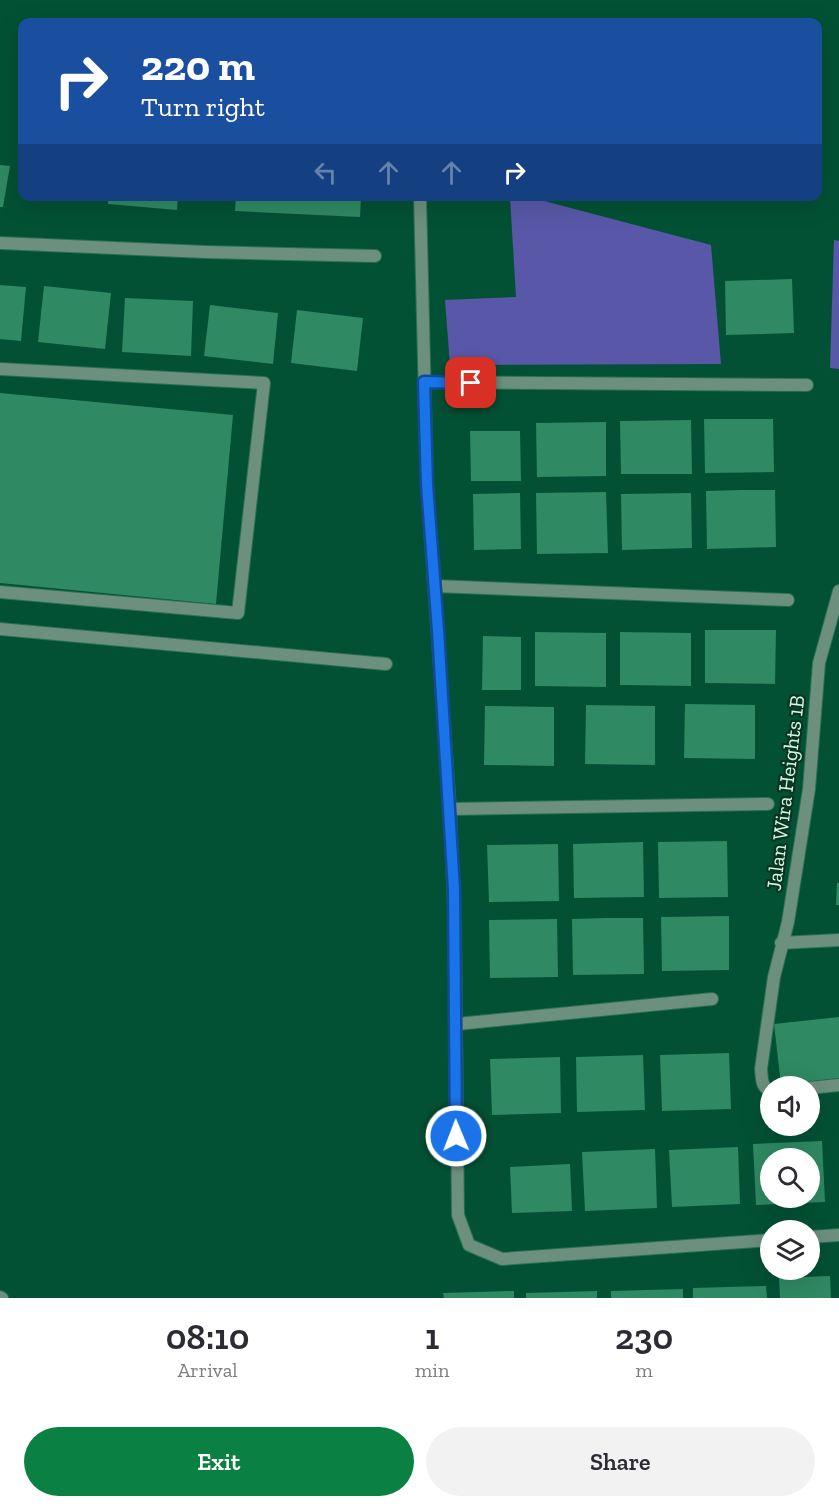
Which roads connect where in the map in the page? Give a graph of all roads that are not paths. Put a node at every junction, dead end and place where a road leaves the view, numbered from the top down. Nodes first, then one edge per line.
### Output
1 (420, 201) edge
2 (0, 243) edge
3 (375, 256) dead end
4 (0, 369) edge
5 (424, 382) junction
6 (807, 385) dead end
7 (435, 586) junction
8 (839, 591) edge
9 (0, 592) edge
10 (788, 600) dead end
11 (0, 629) edge
12 (386, 664) dead end
13 (768, 804) dead end
14 (450, 809) junction
15 (839, 940) edge
16 (781, 943) junction
17 (712, 999) dead end
18 (457, 1024) junction
19 (762, 1076) edge
20 (839, 1085) edge
21 (820, 1087) edge
22 (839, 1235) edge
23 (820, 1236) edge
24 (760, 1241) edge

1 - 5 street
2 - 3 street
4 - 9 street
5 - 6 street
5 - 7 street
7 - 10 street
7 - 14 street
8 - 16 street, Jalan Wira Heights 1B
11 - 12 street
13 - 14 street
14 - 18 street
15 - 16 street
16 - 19 street, Jalan Wira Heights 1B
17 - 18 street
18 - 24 street
20 - 21 street
22 - 23 street

